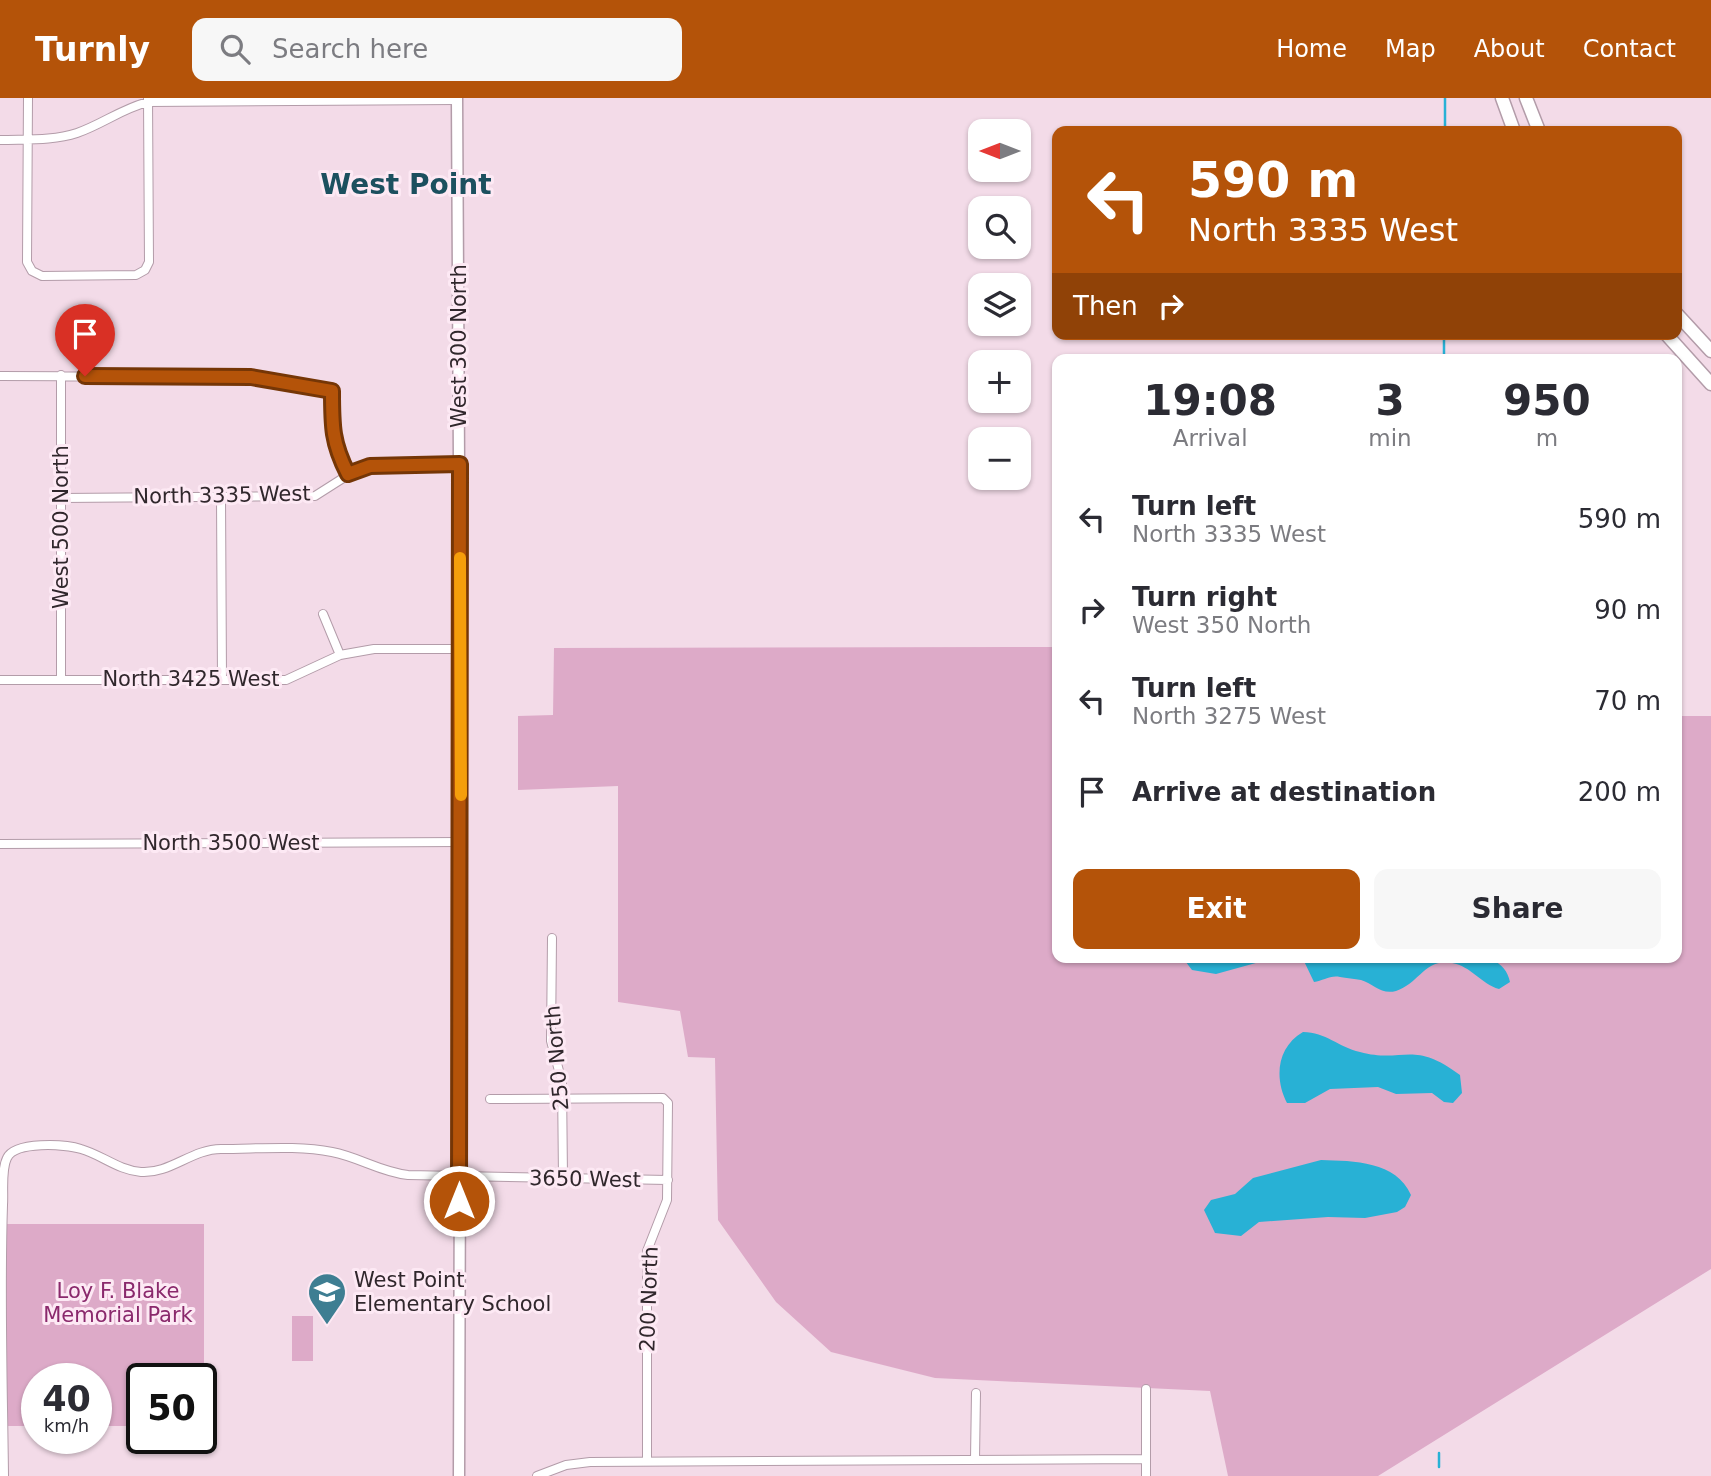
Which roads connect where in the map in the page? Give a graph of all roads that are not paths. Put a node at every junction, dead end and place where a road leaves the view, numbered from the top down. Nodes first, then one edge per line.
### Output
1 (28, 98) edge
2 (1502, 98) edge
3 (1526, 98) edge
4 (457, 99) edge
5 (148, 100) edge
6 (1512, 126) edge
7 (1537, 126) edge
8 (28, 139) junction
9 (0, 140) edge
10 (1682, 320) edge
11 (1671, 340) edge
12 (1711, 351) edge
13 (61, 375) junction
14 (0, 376) edge
15 (1711, 384) edge
16 (460, 464) junction
17 (348, 474) junction
18 (221, 497) junction
19 (61, 498) junction
20 (323, 614) dead end
21 (460, 649) junction
22 (340, 655) junction
23 (0, 680) edge
24 (61, 680) junction
25 (222, 680) junction
26 (461, 842) junction
27 (0, 844) edge
28 (552, 938) dead end
29 (562, 1098) junction
30 (490, 1099) dead end
31 (459, 1176) junction
32 (563, 1178) junction
33 (668, 1180) junction
34 (1146, 1389) dead end
35 (976, 1393) dead end
36 (1145, 1459) junction
37 (975, 1460) junction
38 (647, 1461) junction
39 (4, 1476) edge
40 (459, 1476) edge
41 (537, 1476) edge
42 (1146, 1476) edge

1 - 8 street
2 - 6 main road
3 - 7 main road
4 - 5 street
4 - 16 main road, West 300 North
5 - 8 street
5 - 8 street
8 - 9 street
10 - 12 main road
11 - 15 main road
13 - 14 street
13 - 17 street
13 - 19 street, West 500 North
16 - 17 street, North 3335 West
16 - 21 main road, West 300 North
17 - 18 street, North 3335 West
18 - 19 street, North 3335 West
18 - 25 street
19 - 24 street, West 500 North
20 - 22 street
21 - 22 street, North 3425 West
21 - 26 main road, West 300 North
22 - 25 street, North 3425 West
23 - 24 street, North 3425 West
24 - 25 street, North 3425 West
26 - 27 street, North 3500 West
26 - 31 main road, West 300 North
28 - 29 street, 250 North
29 - 30 street
29 - 32 street, 250 North
29 - 33 street, 200 North
31 - 32 street, 3650 West
31 - 39 street, 3650 West
31 - 40 main road, West 300 North
32 - 33 street, 3650 West
33 - 38 street, 200 North
34 - 36 street
35 - 37 street
36 - 37 street
36 - 42 street
37 - 38 street
38 - 41 street

